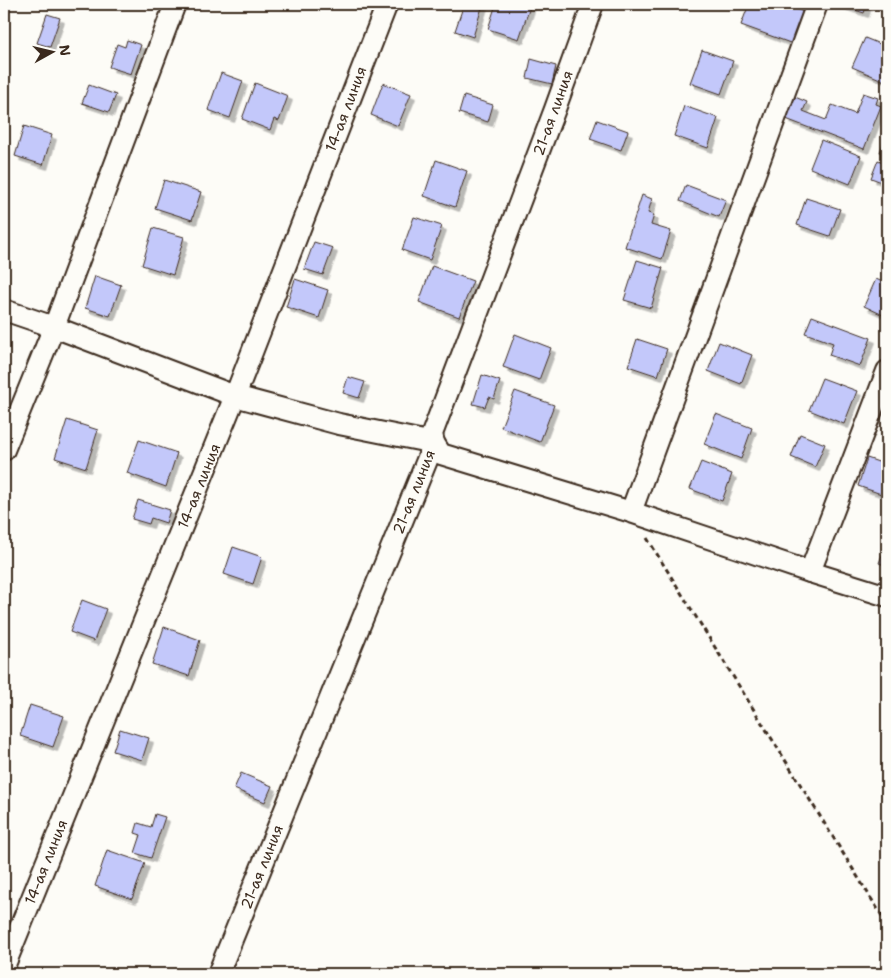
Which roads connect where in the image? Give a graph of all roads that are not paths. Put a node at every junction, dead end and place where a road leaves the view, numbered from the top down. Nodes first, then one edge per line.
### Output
1 (175, 4) edge
2 (387, 4) edge
3 (593, 4) edge
4 (817, 4) edge
5 (4, 310) edge
6 (54, 327) junction
7 (887, 371) edge
8 (235, 396) junction
9 (434, 443) junction
10 (4, 450) edge
11 (630, 512) junction
12 (810, 572) junction
13 (887, 596) edge
14 (4, 967) edge
15 (218, 974) edge

1 - 6 street
2 - 8 street, 14-ая линия
3 - 9 street, 21-ая линия
4 - 11 street
5 - 6 street
6 - 8 street
6 - 10 street
7 - 12 street
8 - 9 street
8 - 14 street, 14-ая линия
9 - 11 street
9 - 15 street, 21-ая линия
11 - 12 street
12 - 13 street

